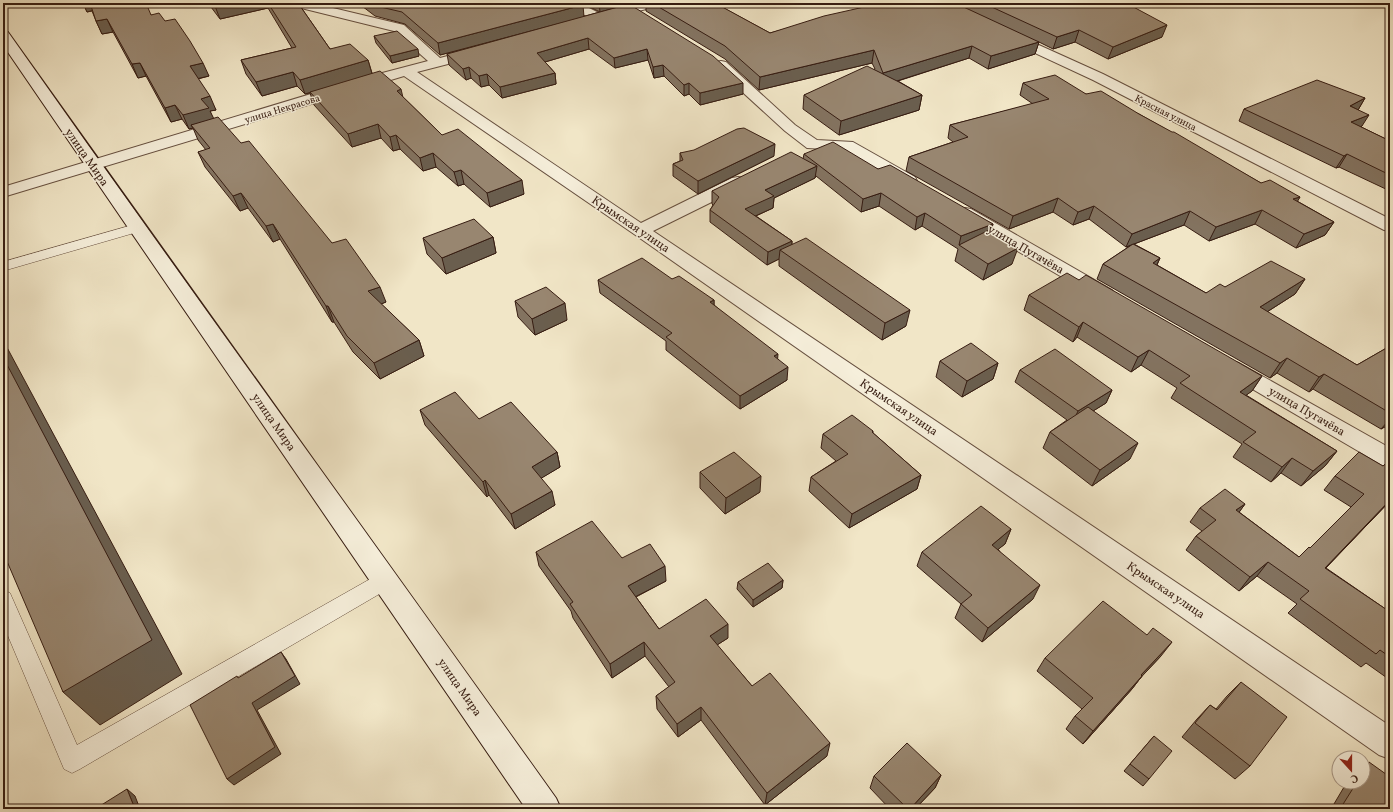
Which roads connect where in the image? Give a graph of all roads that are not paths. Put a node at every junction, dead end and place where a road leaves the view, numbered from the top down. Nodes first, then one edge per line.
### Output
1 (297, 3) edge
2 (569, 3) edge
3 (654, 3) edge
4 (632, 9) junction
5 (597, 17) junction
6 (652, 22) edge
7 (575, 24) edge
8 (998, 30) edge
9 (3, 35) edge
10 (491, 48) edge
11 (706, 54) edge
12 (438, 63) junction
13 (406, 71) junction
14 (93, 166) junction
15 (755, 173) edge
16 (920, 187) edge
17 (3, 192) edge
18 (948, 203) edge
19 (1390, 226) edge
20 (136, 228) junction
21 (640, 230) junction
22 (3, 267) edge
23 (1120, 303) edge
24 (1217, 359) edge
25 (1390, 459) edge
26 (386, 580) junction
27 (3, 599) edge
28 (1390, 744) edge
29 (545, 809) edge

1 - 12 street
2 - 5 street
3 - 4 street
4 - 5 street
4 - 6 street
5 - 7 street
8 - 19 street, Красная улица
9 - 14 street, улица Мира
10 - 12 street, улица Некрасова
11 - 16 street
12 - 13 street, улица Некрасова
13 - 14 street, улица Некрасова
13 - 21 street, Крымская улица
14 - 17 street, улица Некрасова
14 - 20 street, улица Мира
15 - 21 street
18 - 23 street, улица Пугачёва
20 - 22 lane
20 - 26 street, улица Мира
21 - 28 street, Крымская улица
24 - 25 street, улица Пугачёва
26 - 27 lane
26 - 29 street, улица Мира

